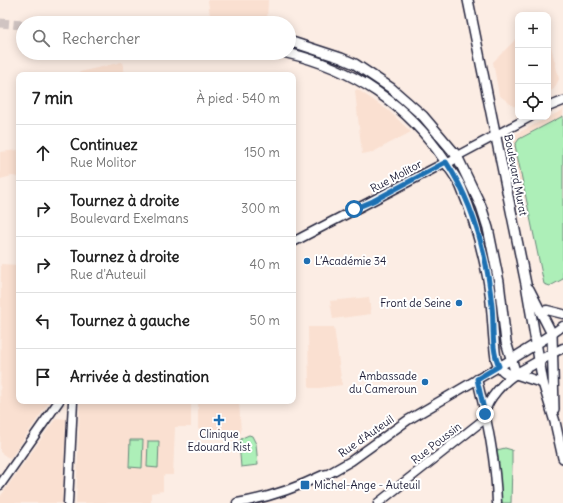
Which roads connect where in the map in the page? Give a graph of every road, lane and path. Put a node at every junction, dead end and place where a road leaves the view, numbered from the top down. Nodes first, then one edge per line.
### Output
1 (468, 0) edge
2 (296, 43) edge
3 (296, 56) edge
4 (563, 95) edge
5 (559, 102) edge
6 (525, 120) edge
7 (496, 136) junction
8 (457, 156) junction
9 (446, 162) junction
10 (296, 240) edge
11 (526, 284) junction
12 (541, 311) junction
13 (563, 314) edge
14 (563, 326) edge
15 (552, 334) junction
16 (536, 344) junction
17 (563, 348) edge
18 (554, 353) junction
19 (512, 358) junction
20 (499, 366) junction
21 (540, 366) junction
22 (516, 374) junction
23 (479, 378) junction
24 (543, 383) junction
25 (554, 391) junction
26 (494, 396) junction
27 (63, 404) edge
28 (65, 404) edge
29 (485, 413) junction
30 (555, 422) junction
31 (563, 458) edge
32 (0, 485) edge
33 (68, 503) edge
34 (238, 503) edge
35 (378, 503) edge
36 (497, 503) edge

1 - 7 main road, Boulevard Murat
2 - 8 main road
3 - 9 main road
4 - 5 street
6 - 7 street, Rue Molitor
7 - 8 street, Rue Molitor
7 - 11 main road, Boulevard Murat
8 - 9 street, Rue Molitor
8 - 19 main road
9 - 10 street, Rue Molitor
9 - 20 main road
11 - 12 main road, Boulevard Murat
11 - 16 main road, Boulevard Murat
12 - 13 street
12 - 15 main road, Boulevard Murat
14 - 15 street
15 - 16 main road
15 - 18 main road, Boulevard Murat
16 - 19 main road
16 - 21 main road, Boulevard Murat
17 - 18 street
18 - 21 main road
18 - 25 main road, Boulevard Murat
19 - 20 street, Rue d'Auteuil
19 - 22 main road
20 - 22 main road
20 - 23 street, Rue d'Auteuil
21 - 22 main road
21 - 24 main road, Boulevard Murat
21 - 25 main road
22 - 24 main road
22 - 26 street, Rue Poussin
23 - 26 street
23 - 29 street
23 - 34 street, Rue d'Auteuil
24 - 30 main road, Boulevard Murat
25 - 30 main road, Boulevard Murat
26 - 29 street, Rue Poussin
27 - 32 street
28 - 33 street
29 - 35 street, Rue Poussin
29 - 36 street
30 - 31 main road

